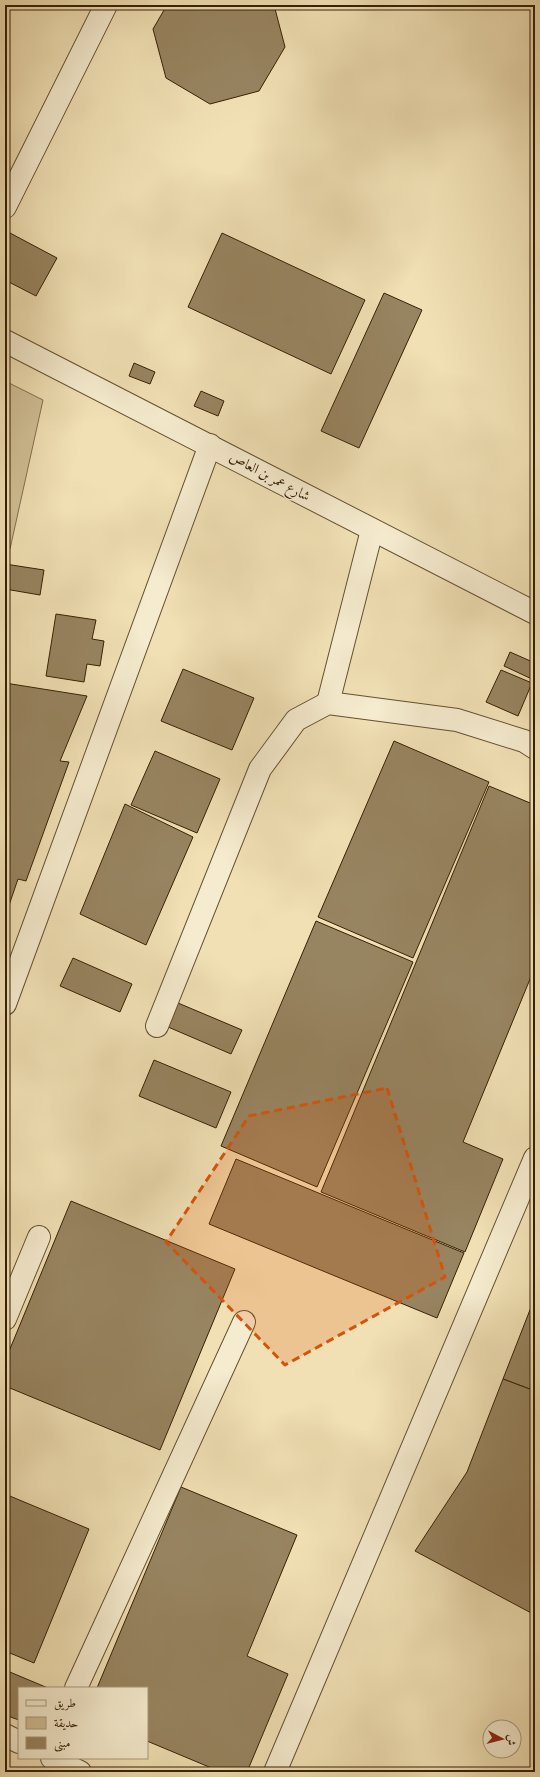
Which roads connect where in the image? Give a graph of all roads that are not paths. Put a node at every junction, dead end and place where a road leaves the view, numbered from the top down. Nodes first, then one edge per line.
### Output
1 (106, 5) edge
2 (5, 208) edge
3 (5, 341) edge
4 (210, 445) junction
5 (372, 530) junction
6 (535, 613) edge
7 (328, 704) junction
8 (535, 748) edge
9 (5, 1004) edge
10 (157, 1026) dead end
11 (535, 1158) edge
12 (39, 1237) dead end
13 (5, 1319) edge
14 (244, 1322) dead end
15 (76, 1687) edge
16 (5, 1735) edge
17 (18, 1742) edge
18 (54, 1759) edge
19 (80, 1772) edge
20 (275, 1772) edge

1 - 2 street
3 - 4 street, شارع عمر بن العاص
4 - 5 street, شارع عمر بن العاص
4 - 9 street
5 - 6 street, شارع عمر بن العاص
5 - 7 street
7 - 8 street
7 - 10 street
11 - 20 street
12 - 13 street
14 - 15 street
16 - 17 street
18 - 19 street

